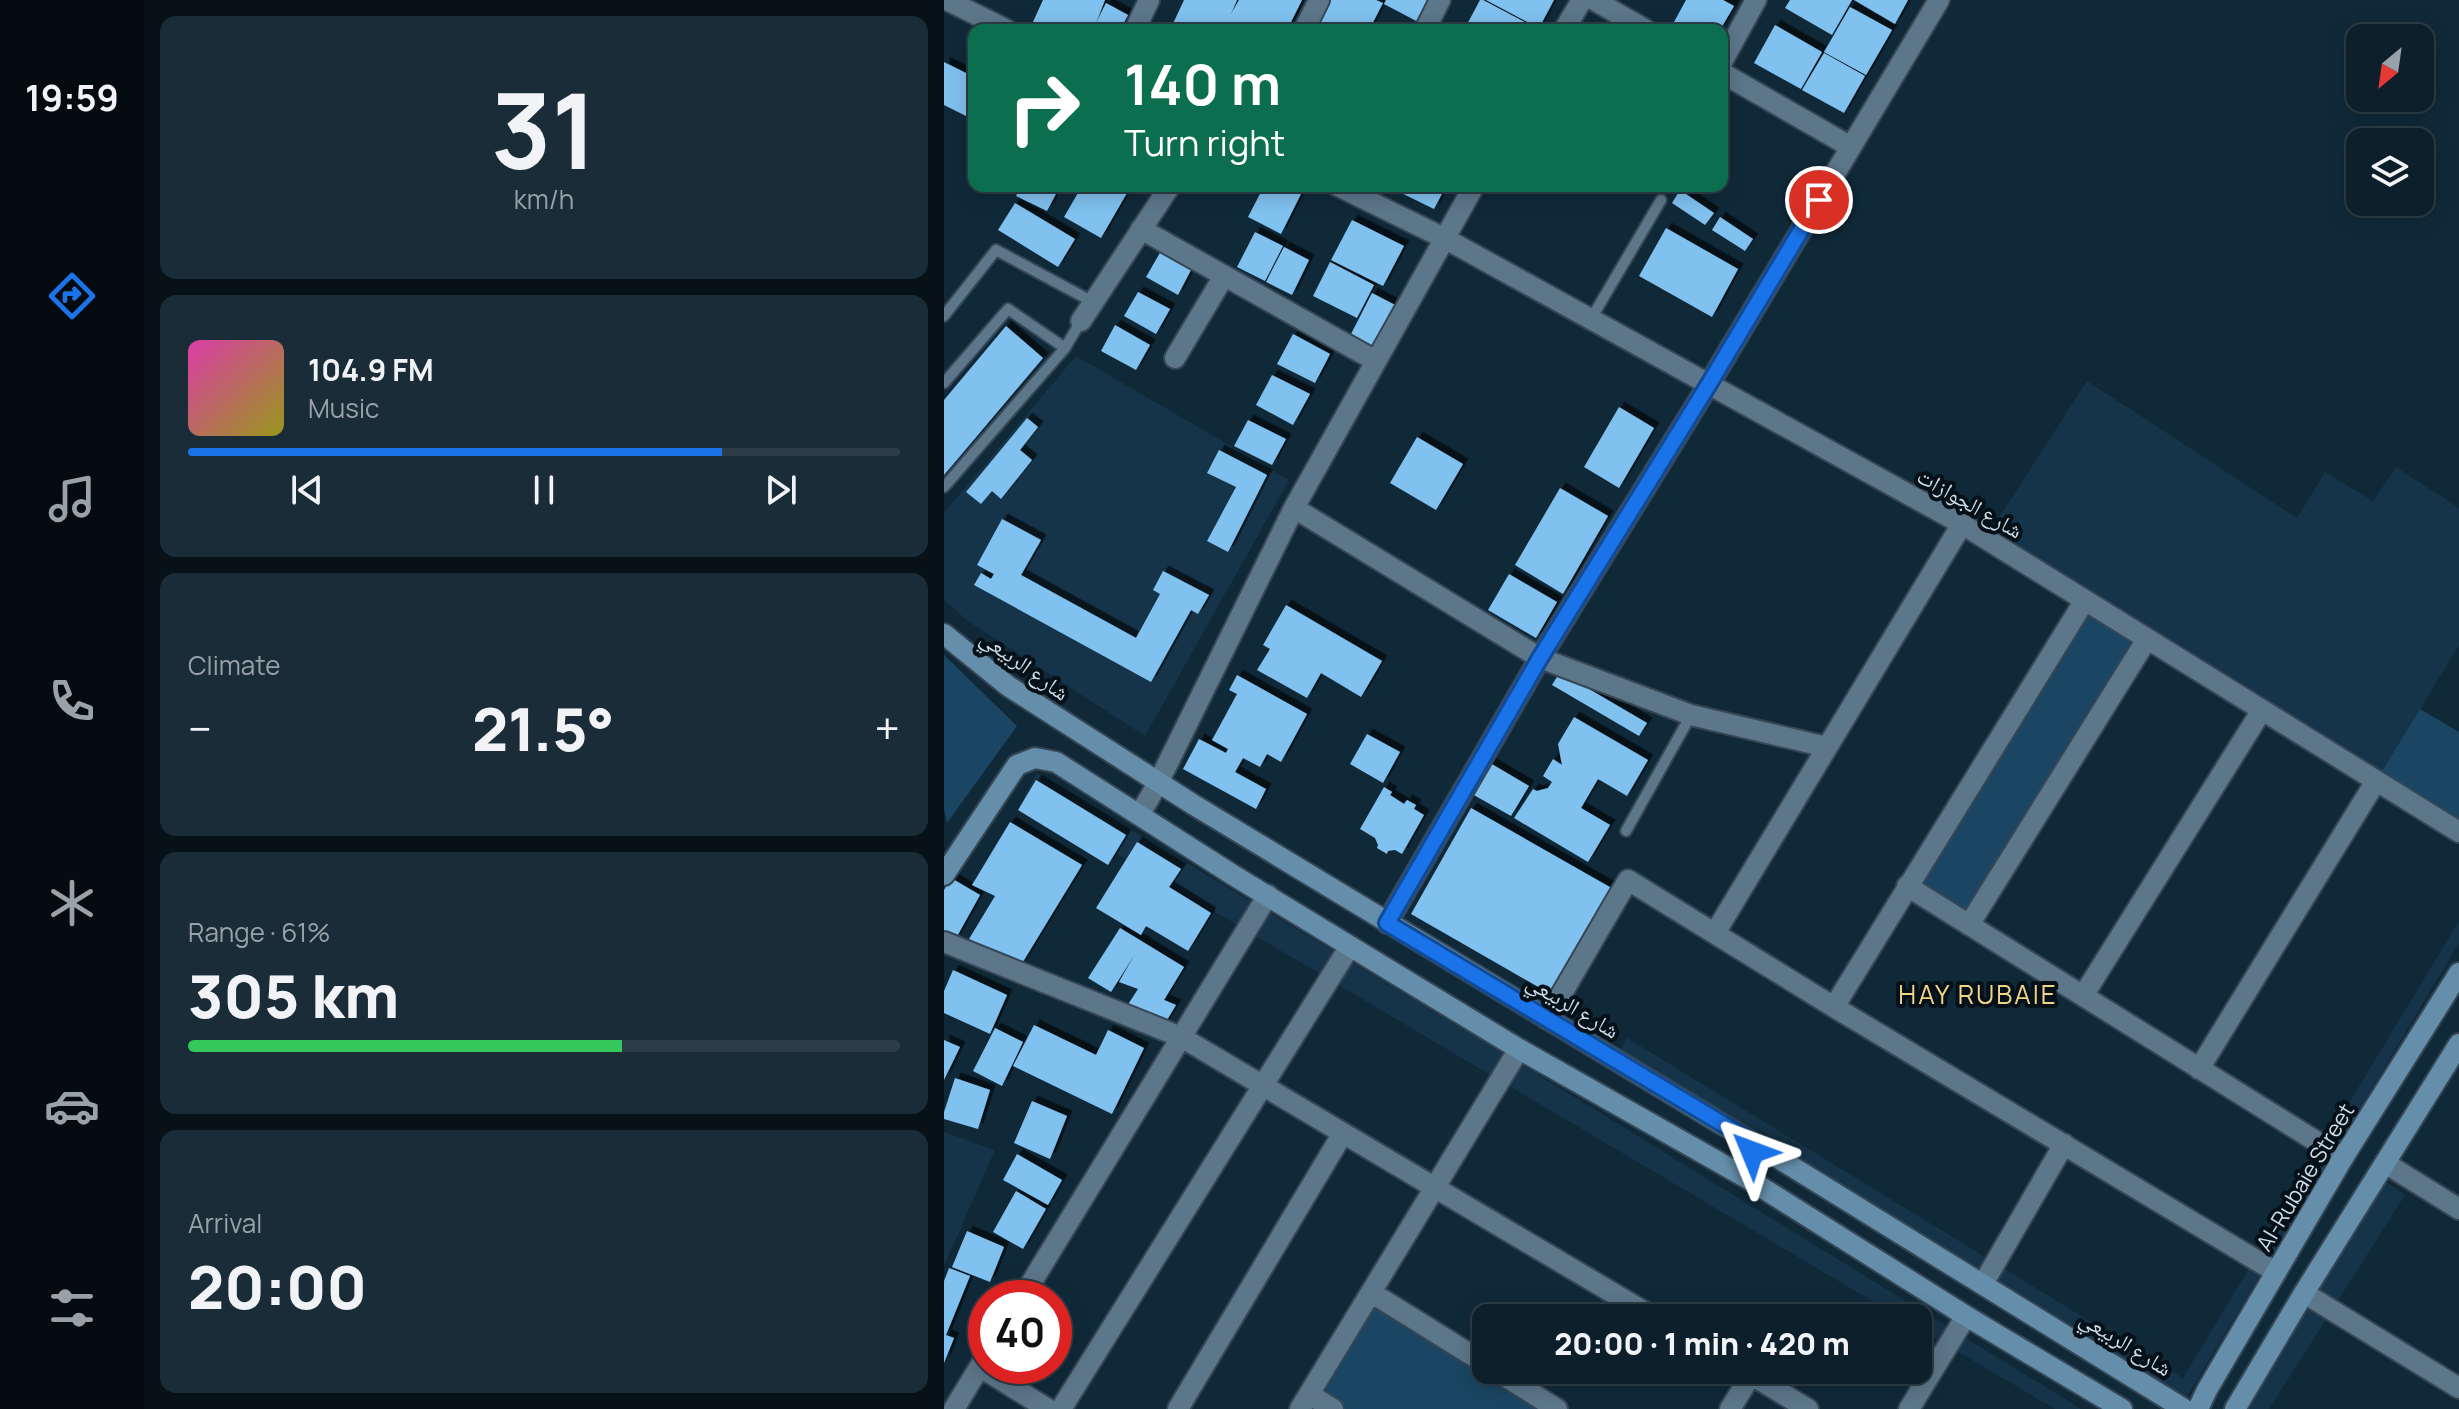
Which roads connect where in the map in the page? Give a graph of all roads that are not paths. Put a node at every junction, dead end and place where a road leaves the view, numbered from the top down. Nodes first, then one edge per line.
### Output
1 (947, 0) edge
2 (1149, 0) edge
3 (1319, 0) edge
4 (1440, 0) edge
5 (1582, 0) edge
6 (1594, 0) edge
7 (1756, 0) edge
8 (1939, 0) edge
9 (995, 24) edge
10 (1138, 24) edge
11 (1307, 24) edge
12 (1428, 24) edge
13 (1568, 24) edge
14 (1636, 24) edge
15 (1728, 51) edge
16 (1728, 76) edge
17 (1851, 147) junction
18 (1166, 192) edge
19 (1353, 192) edge
20 (1471, 192) edge
21 (1661, 200) dead end
22 (1141, 229) junction
23 (1444, 238) junction
24 (1224, 276) junction
25 (1093, 302) junction
26 (944, 316) edge
27 (1591, 319) junction
28 (1081, 321) joint
29 (1065, 348) junction
30 (1175, 358) dead end
31 (1376, 361) junction
32 (944, 383) edge
33 (1709, 384) junction
34 (944, 487) edge
35 (1294, 508) junction
36 (1962, 524) junction
37 (2085, 600) junction
38 (944, 634) edge
39 (2147, 639) junction
40 (1540, 658) junction
41 (2262, 710) junction
42 (1691, 715) junction
43 (1827, 747) junction
44 (2376, 781) junction
45 (1158, 783) junction
46 (1140, 814) junction
47 (1626, 831) dead end
48 (2459, 832) edge
49 (944, 875) edge
50 (1907, 886) junction
51 (1268, 895) junction
52 (1387, 923) junction
53 (1969, 925) junction
54 (1715, 933) junction
55 (944, 942) edge
56 (1350, 946) junction
57 (2459, 973) edge
58 (2083, 996) junction
59 (1834, 1007) junction
60 (1547, 1019) junction
61 (1181, 1037) junction
62 (2459, 1044) edge
63 (1519, 1049) junction
64 (2199, 1069) junction
65 (1262, 1086) junction
66 (1343, 1133) junction
67 (1746, 1138) junction
68 (2064, 1144) junction
69 (2343, 1158) junction
70 (2385, 1163) junction
71 (1791, 1166) junction
72 (1727, 1167) junction
73 (1435, 1188) junction
74 (1769, 1193) junction
75 (2459, 1209) edge
76 (2276, 1272) junction
77 (1033, 1280) edge
78 (1983, 1284) junction
79 (1372, 1293) junction
80 (2304, 1293) junction
81 (1631, 1304) edge
82 (1966, 1316) junction
83 (1472, 1355) edge
84 (969, 1384) edge
85 (1013, 1384) edge
86 (1517, 1384) edge
87 (1741, 1384) edge
88 (1767, 1384) edge
89 (2459, 1388) edge
90 (1305, 1402) edge
91 (2205, 1403) edge
92 (2179, 1406) edge
93 (954, 1409) edge
94 (1048, 1409) edge
95 (1061, 1409) edge
96 (1178, 1409) edge
97 (1333, 1409) edge
98 (1557, 1409) edge
99 (1730, 1409) edge
100 (1808, 1409) edge
101 (1909, 1409) edge
102 (2122, 1409) edge
103 (2235, 1409) edge

1 - 9 street
2 - 10 street
3 - 11 street
4 - 12 street
5 - 13 street
6 - 14 street
7 - 15 street
8 - 17 street
16 - 17 street
17 - 33 street
18 - 22 street
19 - 23 street, شارع الجوازات
20 - 23 street
21 - 27 lane
22 - 24 street
22 - 25 street
23 - 27 street, شارع الجوازات
23 - 31 street
24 - 30 street
24 - 31 street
25 - 26 lane
25 - 28 street
27 - 33 street, شارع الجوازات
28 - 29 lane
29 - 32 lane
29 - 34 lane
31 - 35 street
33 - 36 street, شارع الجوازات
33 - 40 street
35 - 40 street
35 - 45 street
36 - 37 street, شارع الجوازات
36 - 43 street
37 - 39 street, شارع الجوازات
37 - 50 street
38 - 45 street, شارع الربيعي
39 - 41 street, شارع الجوازات
39 - 53 street
40 - 42 street
40 - 52 street
41 - 44 street, شارع الجوازات
41 - 58 street
42 - 43 street
42 - 47 lane
43 - 54 street
44 - 48 street, شارع الجوازات
44 - 64 street
45 - 46 street
45 - 52 street, شارع الربيعي
46 - 49 street
46 - 51 street
50 - 53 street
50 - 59 street
51 - 56 street
51 - 61 street
52 - 60 street, شارع الربيعي
53 - 58 street
54 - 59 street
54 - 60 street
55 - 61 street
56 - 63 street
56 - 65 street
57 - 69 street, Al-Rubaie Street
58 - 64 street
59 - 68 street
60 - 67 street, شارع الربيعي
61 - 65 street
61 - 77 street
62 - 70 street
63 - 72 street
63 - 73 street
64 - 69 street
65 - 66 street
65 - 95 street
66 - 73 street
66 - 96 street
67 - 71 street, شارع الربيعي
67 - 72 street
68 - 76 street
68 - 78 street
69 - 76 street, Al-Rubaie Street
70 - 75 street
70 - 80 street
71 - 74 street
71 - 78 street, شارع الربيعي
72 - 74 street
73 - 79 street
73 - 81 street
74 - 82 street
76 - 91 street, Al-Rubaie Street
78 - 92 street, شارع الربيعي
79 - 83 street
79 - 90 street
80 - 89 street
80 - 103 street
82 - 101 street
82 - 102 street
84 - 93 street
85 - 94 street
86 - 98 street
87 - 99 street
88 - 100 street
90 - 97 street
91 - 92 street

